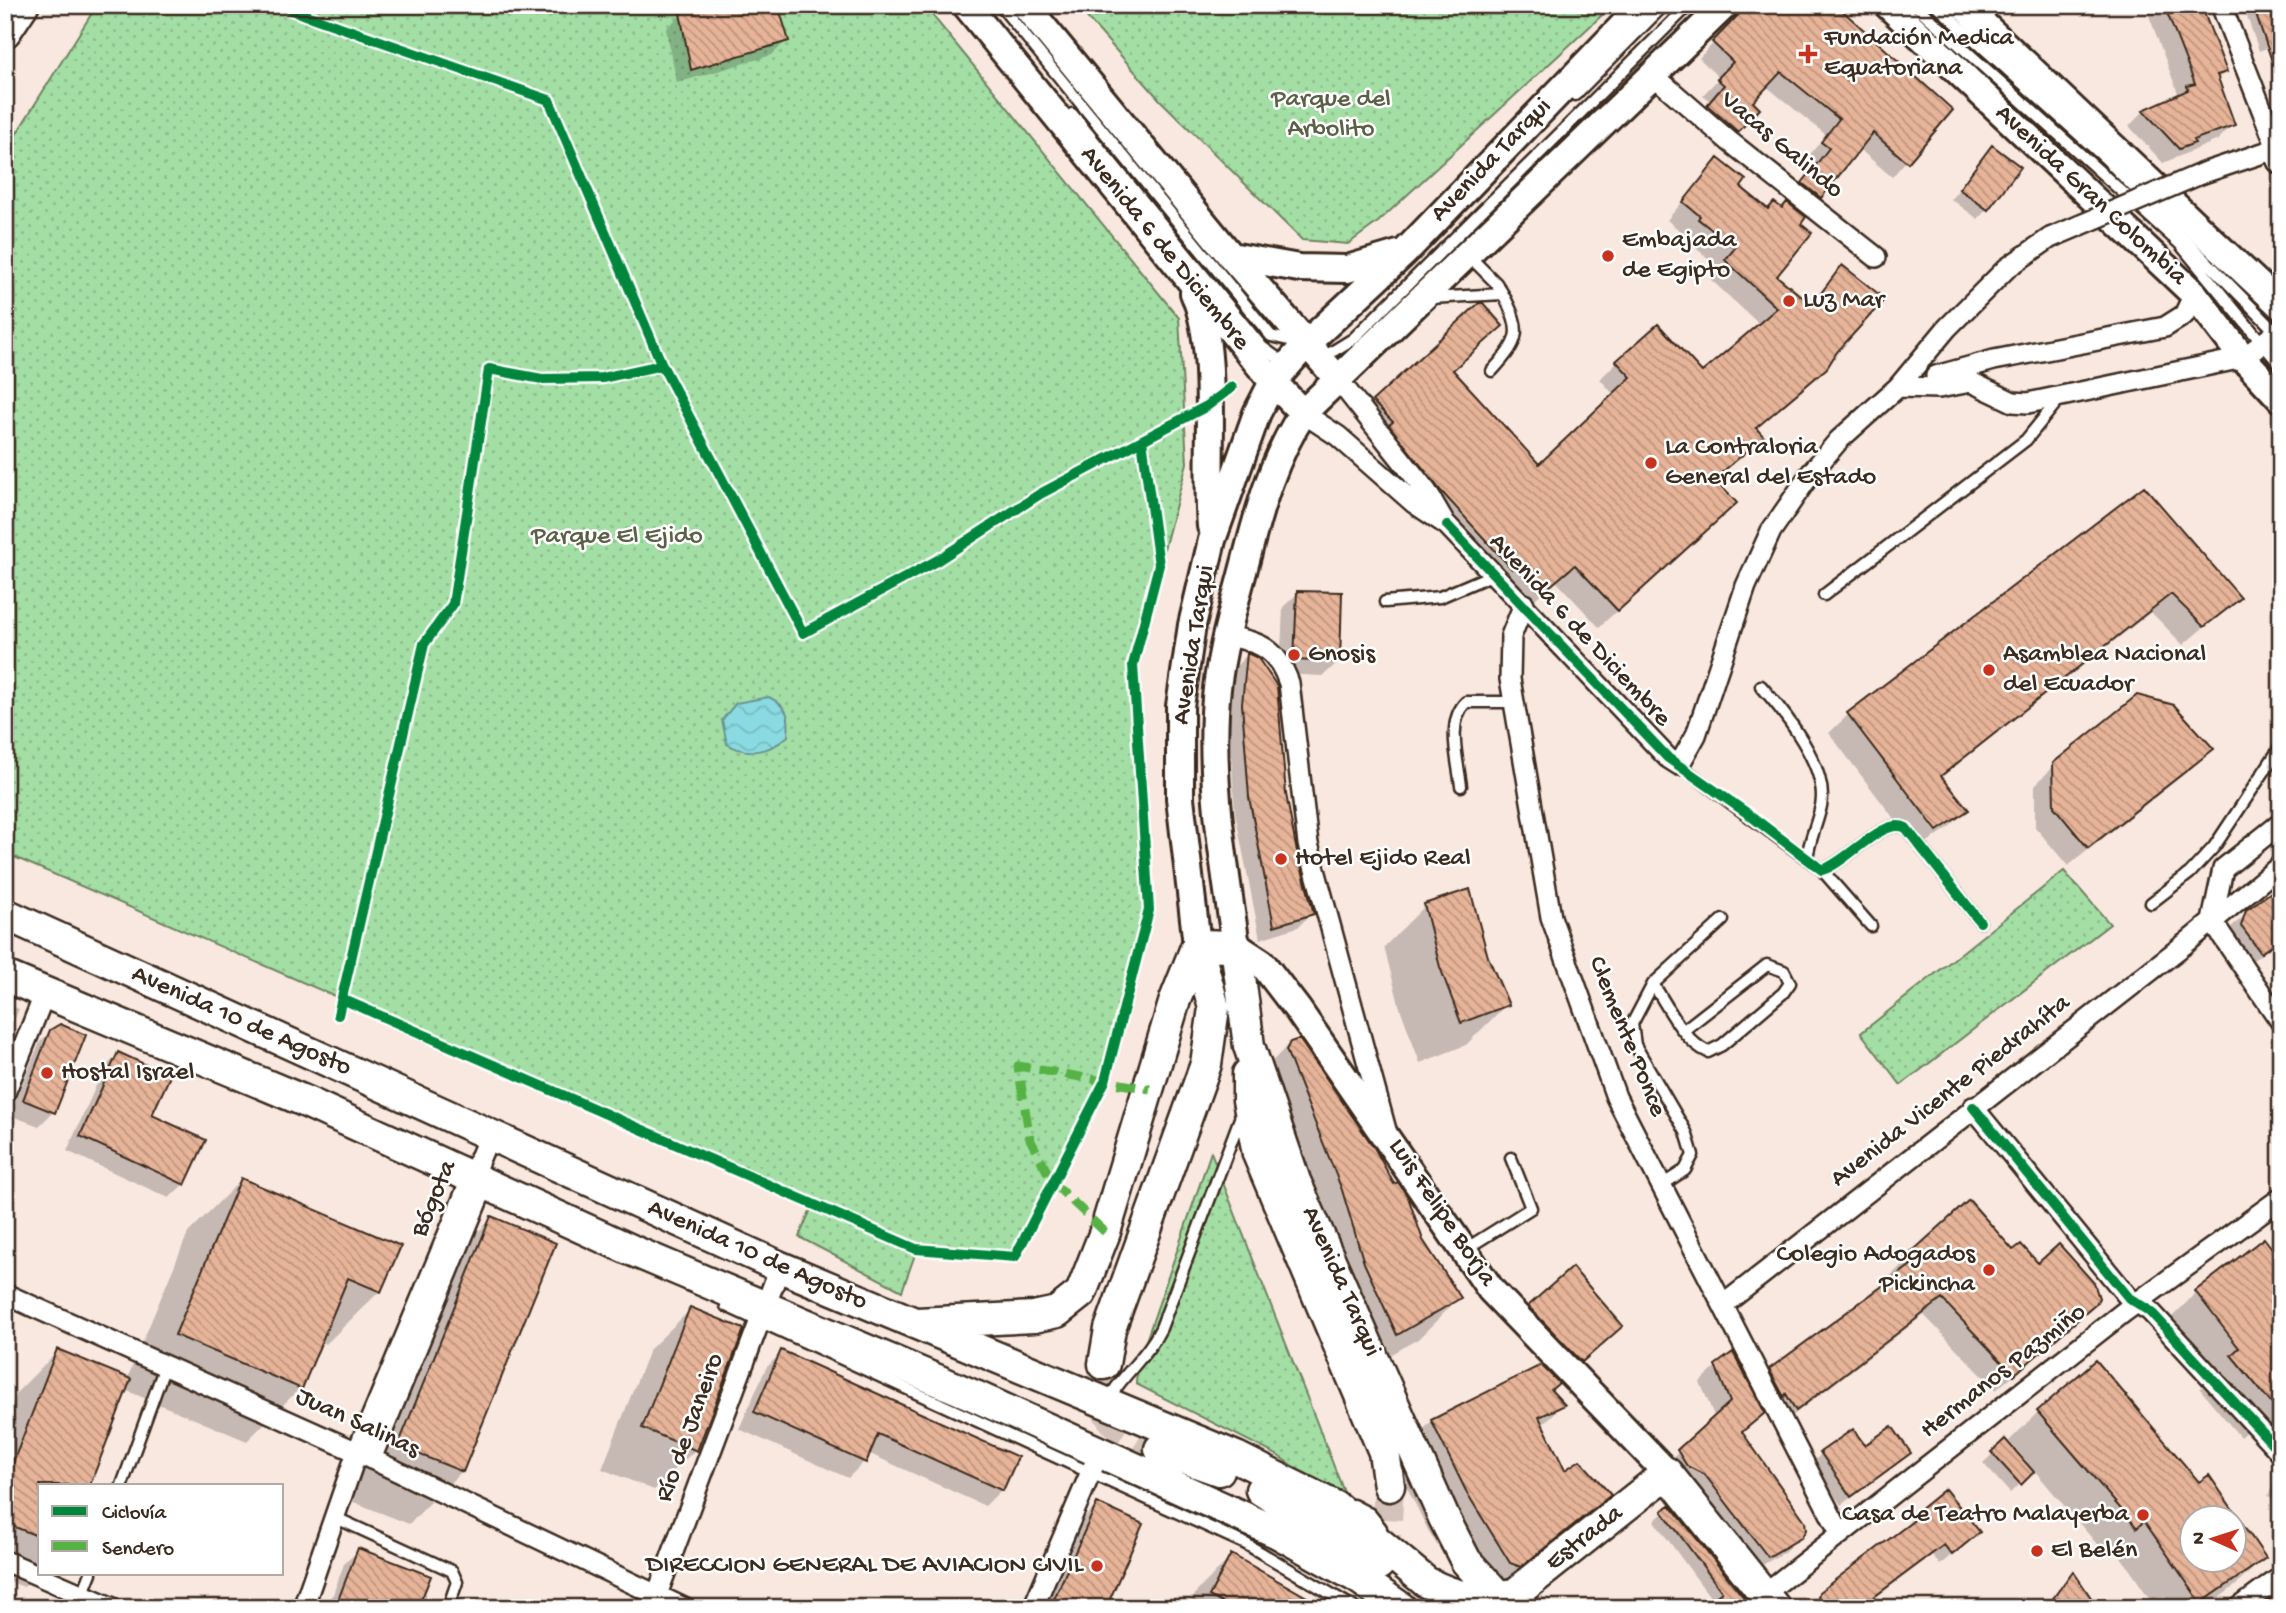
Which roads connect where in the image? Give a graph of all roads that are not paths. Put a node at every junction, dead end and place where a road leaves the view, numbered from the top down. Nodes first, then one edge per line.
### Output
1 (23, 5) edge
2 (966, 5) edge
3 (1000, 5) edge
4 (1025, 5) edge
5 (1643, 5) edge
6 (1664, 5) edge
7 (1689, 5) edge
8 (1725, 5) edge
9 (1888, 5) edge
10 (1915, 5) edge
11 (1936, 5) edge
12 (1964, 5) edge
13 (2221, 5) edge
14 (5, 32) edge
15 (1653, 75) junction
16 (1060, 100) dead end
17 (1567, 102) dead end
18 (1529, 140) dead end
19 (2279, 152) edge
20 (1404, 253) junction
21 (1466, 253) junction
22 (1231, 256) junction
23 (1875, 257) dead end
24 (1184, 272) junction
25 (1503, 294) junction
26 (2194, 294) junction
27 (1419, 299) junction
28 (1366, 304) dead end
29 (1338, 332) dead end
30 (2271, 334) edge
31 (1321, 360) junction
32 (2281, 366) edge
33 (1492, 371) dead end
34 (1280, 374) junction
35 (1898, 387) junction
36 (2062, 395) junction
37 (2281, 399) edge
38 (1303, 413) junction
39 (1447, 525) junction
40 (1212, 540) junction
41 (1494, 574) junction
42 (1824, 595) dead end
43 (1385, 602) dead end
44 (1524, 604) junction
45 (1226, 635) junction
46 (1761, 686) dead end
47 (1514, 702) junction
48 (2281, 746) edge
49 (1679, 765) junction
50 (1461, 786) dead end
51 (2281, 823) edge
52 (1807, 859) junction
53 (2281, 865) edge
54 (1822, 870) junction
55 (5, 902) edge
56 (2151, 903) dead end
57 (5, 914) edge
58 (1723, 920) dead end
59 (2212, 921) junction
60 (1980, 922) dead end
61 (1871, 926) dead end
62 (1197, 945) junction
63 (1236, 946) junction
64 (5, 976) edge
65 (1653, 984) junction
66 (45, 993) junction
67 (2281, 1022) edge
68 (1684, 1030) junction
69 (1249, 1046) junction
70 (5, 1093) edge
71 (1248, 1100) junction
72 (1973, 1107) junction
73 (490, 1134) junction
74 (1390, 1142) junction
75 (1511, 1158) dead end
76 (1662, 1185) junction
77 (479, 1186) junction
78 (2281, 1198) edge
79 (671, 1204) dead end
80 (1463, 1250) junction
81 (638, 1266) dead end
82 (780, 1267) junction
83 (5, 1294) edge
84 (714, 1300) dead end
85 (2137, 1303) junction
86 (1723, 1305) junction
87 (762, 1315) junction
88 (921, 1318) junction
89 (992, 1342) dead end
90 (165, 1366) junction
91 (1106, 1381) junction
92 (1160, 1449) tunnel mouth
93 (2281, 1453) edge
94 (364, 1455) junction
95 (1094, 1462) junction
96 (1667, 1473) junction
97 (122, 1484) edge
98 (1389, 1486) tunnel mouth
99 (334, 1517) junction
100 (1840, 1533) junction
101 (5, 1560) edge
102 (91, 1574) edge
103 (2281, 1577) edge
104 (1431, 1595) edge
105 (1499, 1597) junction
106 (80, 1601) edge
107 (655, 1601) edge
108 (1769, 1601) edge
109 (113, 1608) edge
110 (303, 1608) edge
111 (448, 1608) edge
112 (684, 1608) edge
113 (1033, 1608) edge
114 (1355, 1608) edge
115 (1401, 1608) edge
116 (1450, 1608) edge
117 (2239, 1608) edge

1 - 14 main road
2 - 24 main road, Avenida 6 de Diciembre
3 - 31 lane
4 - 22 main road, Avenida 6 de Diciembre
5 - 20 main road, Avenida Tarqui
6 - 17 lane
7 - 31 lane
8 - 15 main road, Avenida Tarqui
9 - 26 main road, Avenida Gran Colombia
10 - 30 lane
11 - 30 lane
12 - 30 main road, Avenida Gran Colombia
13 - 19 street
15 - 21 main road, Avenida Tarqui
15 - 23 street, Vacas Galindo
16 - 34 lane
18 - 28 lane
19 - 35 street, bridge
20 - 22 main road
20 - 31 main road, Avenida Tarqui
21 - 25 lane
21 - 27 main road, Avenida Tarqui
22 - 31 main road, Avenida 6 de Diciembre
24 - 34 main road, Avenida 6 de Diciembre
24 - 40 main road
25 - 27 lane
25 - 33 lane
26 - 30 main road, Avenida Gran Colombia
26 - 35 street
27 - 31 main road, Avenida Tarqui
29 - 31 lane
30 - 32 lane
30 - 36 street
30 - 37 main road, Avenida Gran Colombia
31 - 34 main road, Avenida Tarqui
31 - 38 main road, Avenida Tarqui
31 - 39 street, Avenida 6 de Diciembre
34 - 38 main road, Avenida 6 de Diciembre
34 - 40 main road, Avenida Tarqui
35 - 36 street
35 - 49 street
36 - 42 lane
38 - 39 street, Avenida 6 de Diciembre
38 - 45 main road, Avenida Tarqui
39 - 41 street, Avenida 6 de Diciembre
40 - 62 main road, Avenida Tarqui
41 - 43 lane
41 - 44 street, Avenida 6 de Diciembre
44 - 47 street, Clemente Ponce
44 - 49 street, Avenida 6 de Diciembre
45 - 63 main road, Avenida Tarqui
45 - 74 street, Luis Felipe Borja
46 - 52 lane
47 - 50 lane
47 - 76 street, Clemente Ponce
48 - 56 lane
49 - 52 lane
51 - 59 street
52 - 54 lane
53 - 59 street, Avenida Vicente Piedrahíta
54 - 60 lane
54 - 61 lane
55 - 79 lane
57 - 73 main road, Avenida 10 de Agosto
58 - 65 lane
59 - 67 street
59 - 72 street, Avenida Vicente Piedrahíta
62 - 63 main road
62 - 88 main road, Avenida Tarqui
62 - 91 main road
63 - 69 main road, Avenida Tarqui
63 - 74 main road
64 - 66 main road, Avenida 10 de Agosto
65 - 68 lane
65 - 76 lane
66 - 70 street
66 - 77 main road, Avenida 10 de Agosto
68 - 68 lane
69 - 71 main road
69 - 105 main road, Avenida Tarqui
71 - 91 lane
71 - 98 main road
72 - 85 street
72 - 86 street, Avenida Vicente Piedrahíta
73 - 77 street, Bógota
73 - 82 main road, Avenida 10 de Agosto
74 - 80 main road, Luis Felipe Borja
75 - 80 lane
76 - 86 street, Clemente Ponce
77 - 81 lane
77 - 87 main road, Avenida 10 de Agosto
77 - 94 street, Bógota
78 - 85 street, Hermanos Pazmiño
80 - 96 main road, Luis Felipe Borja
82 - 87 street, Río de Janeiro
82 - 88 main road, Avenida 10 de Agosto
83 - 90 street, Juan Salinas
84 - 87 lane
85 - 93 street
85 - 100 street, Hermanos Pazmiño
86 - 100 street, Clemente Ponce
87 - 95 main road, Avenida 10 de Agosto
87 - 107 street, Río de Janeiro
88 - 89 lane
88 - 104 main road, Avenida 10 de Agosto
90 - 94 street, Juan Salinas
90 - 97 lane
91 - 104 lane
92 - 104 main road
94 - 99 street, Bógota
94 - 107 street, Juan Salinas
95 - 113 street
95 - 114 lane
95 - 115 main road, Avenida 10 de Agosto
96 - 105 main road, Estrada
96 - 108 main road, Luis Felipe Borja
99 - 110 street, Bógota
99 - 111 lane
100 - 108 street, Hermanos Pazmiño
101 - 106 street
102 - 106 lane
103 - 117 street
104 - 105 main road, Avenida 10 de Agosto
104 - 116 lane
106 - 109 street
107 - 112 street, Juan Salinas

